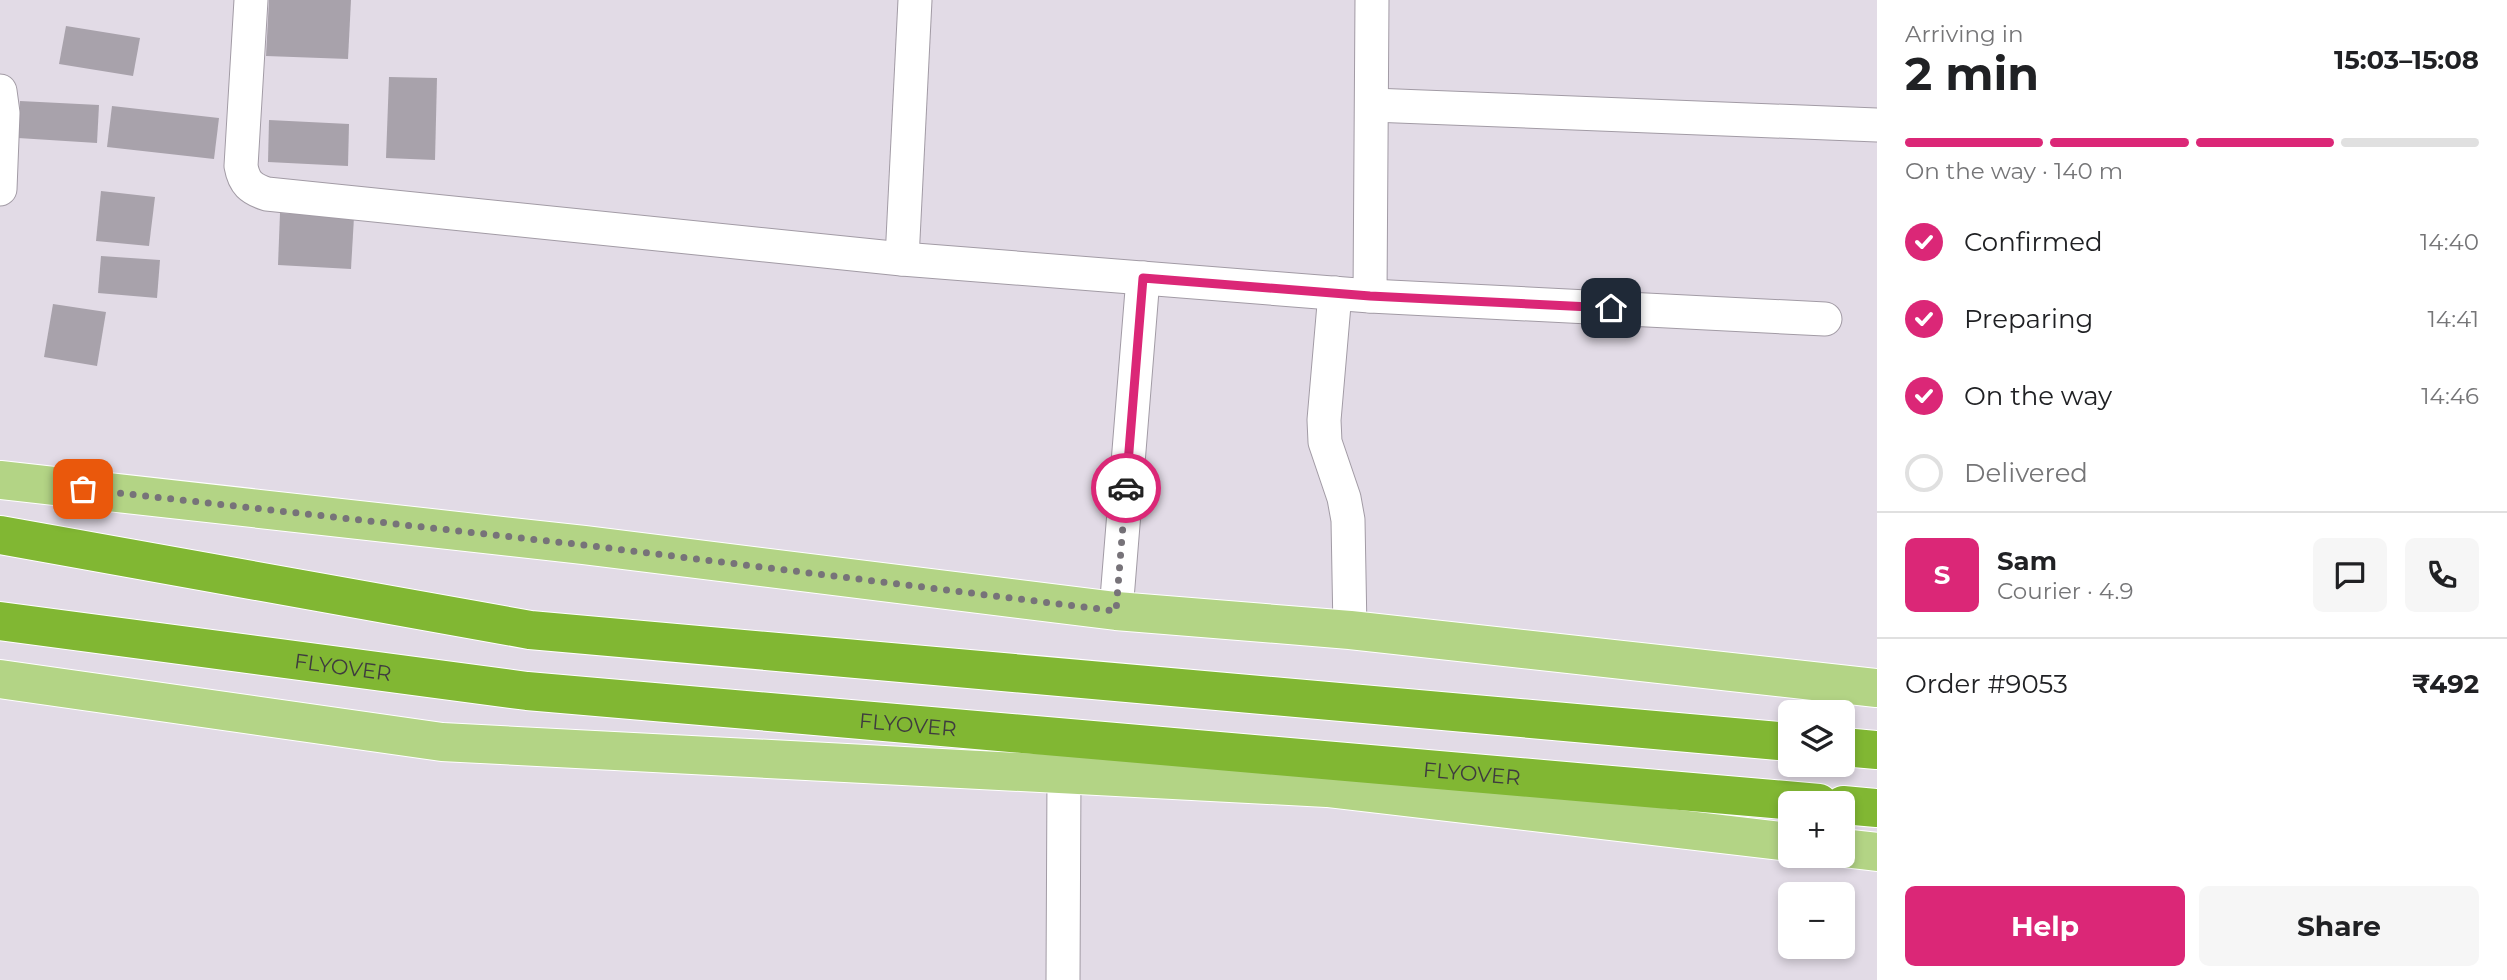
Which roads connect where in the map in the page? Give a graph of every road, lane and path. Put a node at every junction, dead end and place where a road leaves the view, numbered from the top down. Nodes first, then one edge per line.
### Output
1 (251, 0) edge
2 (915, 0) edge
3 (1372, 0) edge
4 (0, 91) edge
5 (1372, 105) junction
6 (1877, 125) edge
7 (0, 189) edge
8 (902, 259) junction
9 (1143, 278) junction
10 (1335, 293) junction
11 (1370, 296) junction
12 (1825, 319) dead end
13 (0, 480) edge
14 (0, 535) edge
15 (1116, 611) junction
16 (0, 621) edge
17 (1350, 630) junction
18 (0, 679) edge
19 (1877, 688) edge
20 (1778, 741) edge
21 (1855, 748) edge
22 (1877, 750) edge
23 (1064, 775) junction
24 (1778, 799) edge
25 (1855, 806) edge
26 (1877, 808) edge
27 (1778, 841) edge
28 (1855, 849) edge
29 (1877, 852) edge
30 (1063, 980) edge

1 - 8 street
2 - 8 street
3 - 5 street
4 - 7 street
5 - 6 street
5 - 11 street
8 - 9 street
9 - 10 street
9 - 15 street
10 - 11 street
10 - 17 street
11 - 12 street
13 - 15 main road
14 - 20 highway
15 - 17 main road
16 - 24 highway, FLYOVER
17 - 19 main road
18 - 23 main road
21 - 22 highway
23 - 27 main road
23 - 30 street
25 - 26 highway
28 - 29 main road

